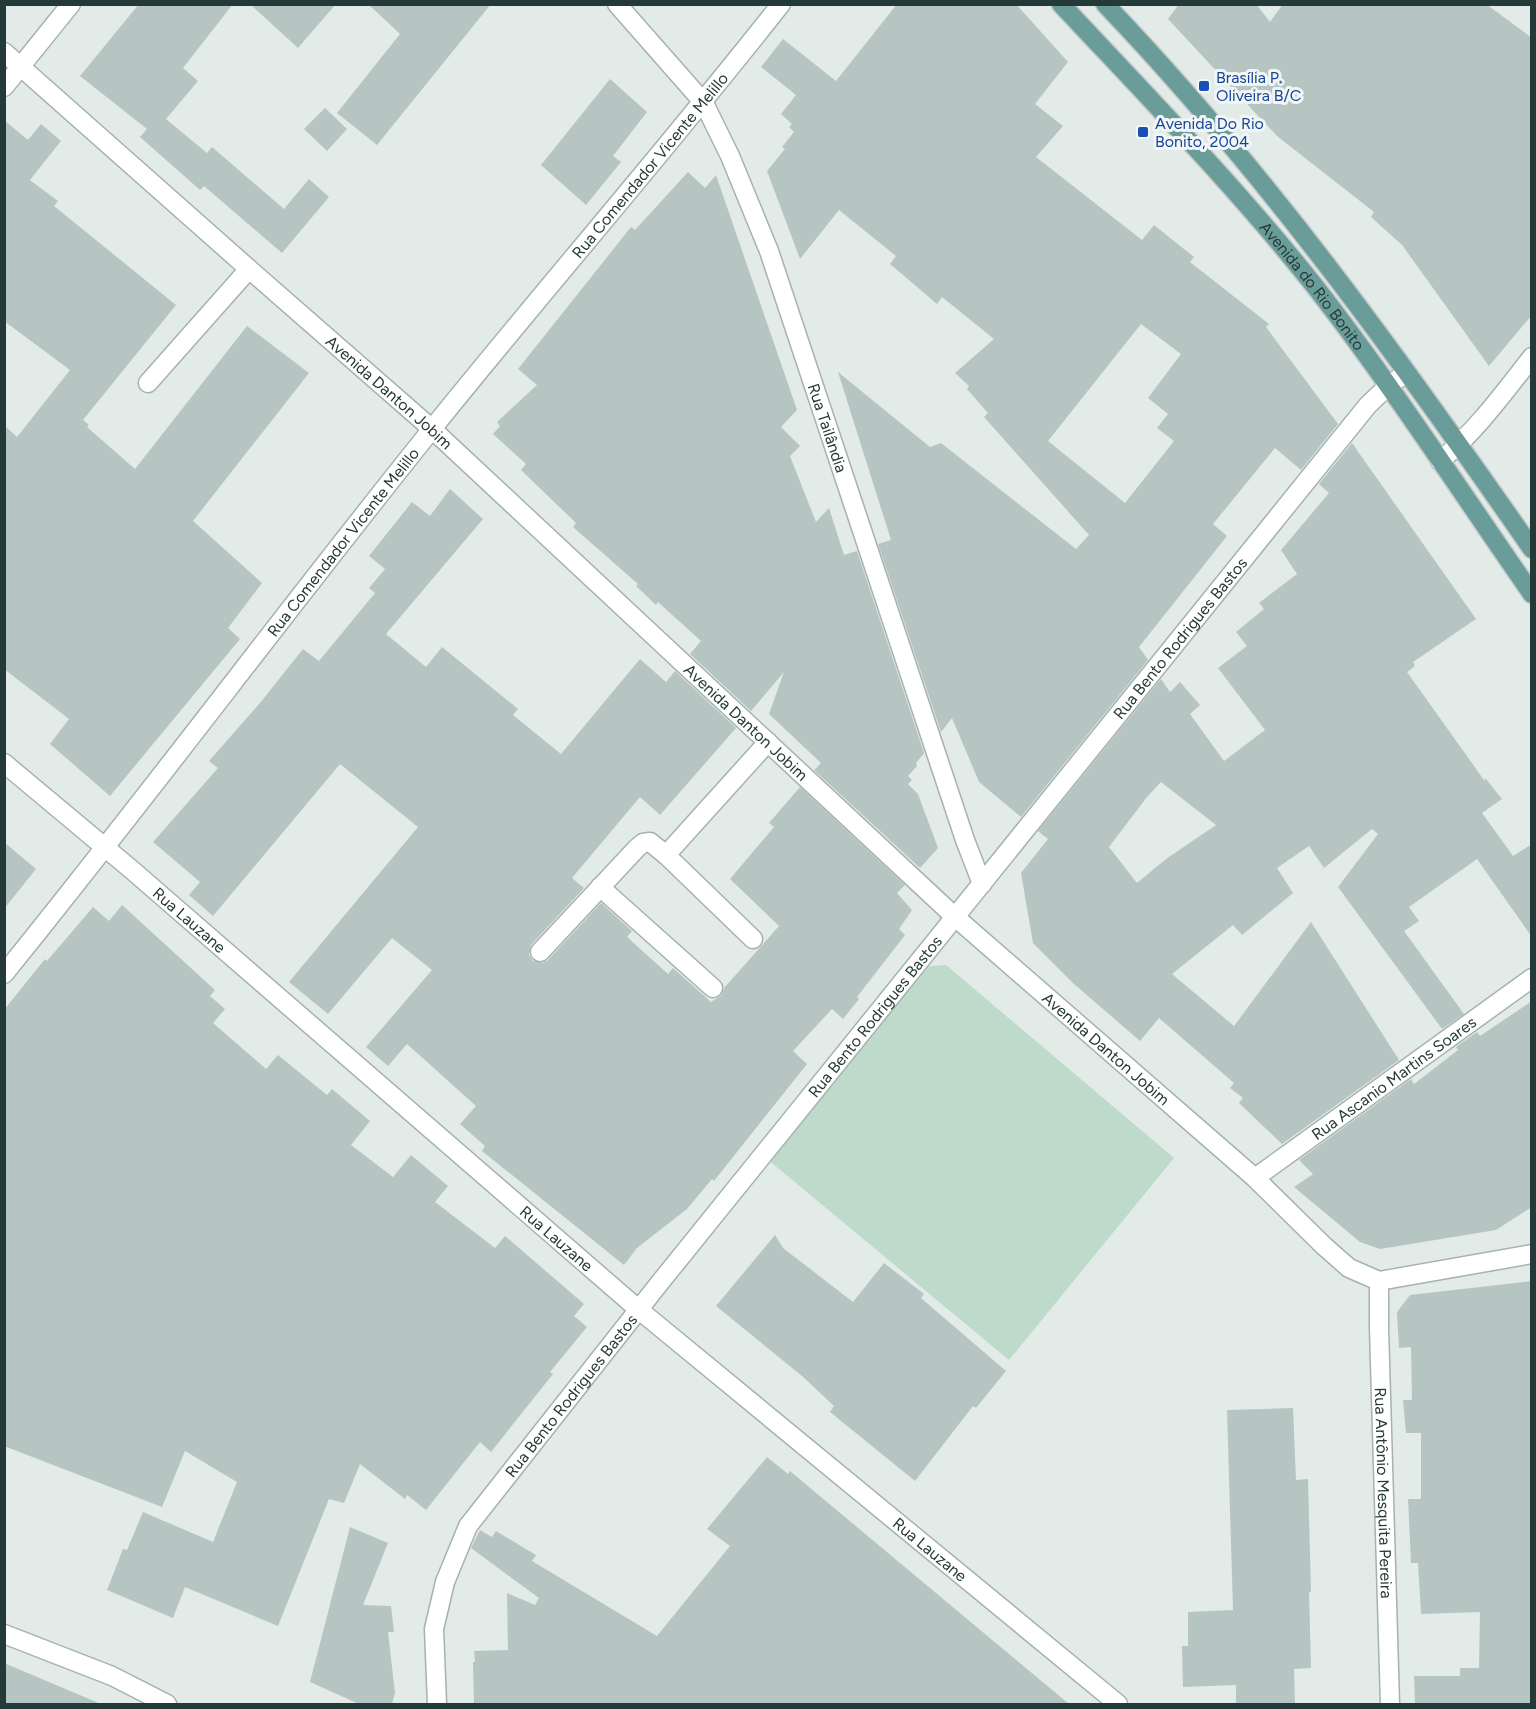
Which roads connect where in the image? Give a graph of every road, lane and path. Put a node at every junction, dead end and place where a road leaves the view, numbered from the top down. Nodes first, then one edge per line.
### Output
1 (71, 4) edge
2 (617, 4) edge
3 (782, 4) edge
4 (1061, 4) edge
5 (1105, 4) edge
6 (4, 52) edge
7 (21, 67) junction
8 (4, 87) edge
9 (704, 103) junction
10 (249, 269) junction
11 (1532, 357) edge
12 (1406, 373) junction
13 (148, 383) dead end
14 (1388, 386) junction
15 (432, 429) junction
16 (1458, 446) junction
17 (1440, 461) junction
18 (1532, 549) edge
19 (1532, 594) edge
20 (768, 742) junction
21 (4, 763) edge
22 (106, 848) junction
23 (666, 855) junction
24 (982, 884) junction
25 (600, 887) junction
26 (954, 916) junction
27 (753, 939) dead end
28 (540, 952) dead end
29 (4, 974) edge
30 (1532, 978) edge
31 (713, 988) dead end
32 (1255, 1178) junction
33 (1532, 1254) edge
34 (1379, 1281) junction
35 (638, 1310) junction
36 (4, 1634) edge
37 (167, 1704) edge
38 (437, 1704) edge
39 (1118, 1704) edge
40 (1390, 1704) edge

1 - 7 street
2 - 9 street, Rua Tailândia
3 - 9 street, Rua Comendador Vicente Melillo
4 - 14 main road, Avenida do Rio Bonito
5 - 12 main road, Avenida do Rio Bonito
6 - 7 street, Avenida Danton Jobim
7 - 8 street
7 - 10 street, Avenida Danton Jobim
9 - 15 street, Rua Comendador Vicente Melillo
9 - 24 street, Rua Tailândia
10 - 13 street
10 - 15 street, Avenida Danton Jobim
11 - 16 street
12 - 14 street, Rua Bento Rodrigues Bastos
12 - 16 main road, Avenida do Rio Bonito
14 - 17 main road, Avenida do Rio Bonito
14 - 24 street, Rua Bento Rodrigues Bastos
15 - 20 street, Avenida Danton Jobim
15 - 22 street, Rua Comendador Vicente Melillo
16 - 17 street
16 - 18 main road, Avenida do Rio Bonito
17 - 19 main road, Avenida do Rio Bonito
20 - 23 street
20 - 26 street, Avenida Danton Jobim
21 - 22 street, Rua Lauzane
22 - 29 street, Rua Comendador Vicente Melillo
22 - 35 street, Rua Lauzane
23 - 25 street
23 - 27 street
24 - 26 street, Rua Bento Rodrigues Bastos
25 - 28 street
25 - 31 street
26 - 32 street, Avenida Danton Jobim
26 - 35 street, Rua Bento Rodrigues Bastos
30 - 32 street, Rua Ascanio Martins Soares
32 - 34 street, Avenida Danton Jobim
33 - 34 street
34 - 40 street, Rua Antônio Mesquita Pereira
35 - 38 street, Rua Bento Rodrigues Bastos
35 - 39 street, Rua Lauzane
36 - 37 street

